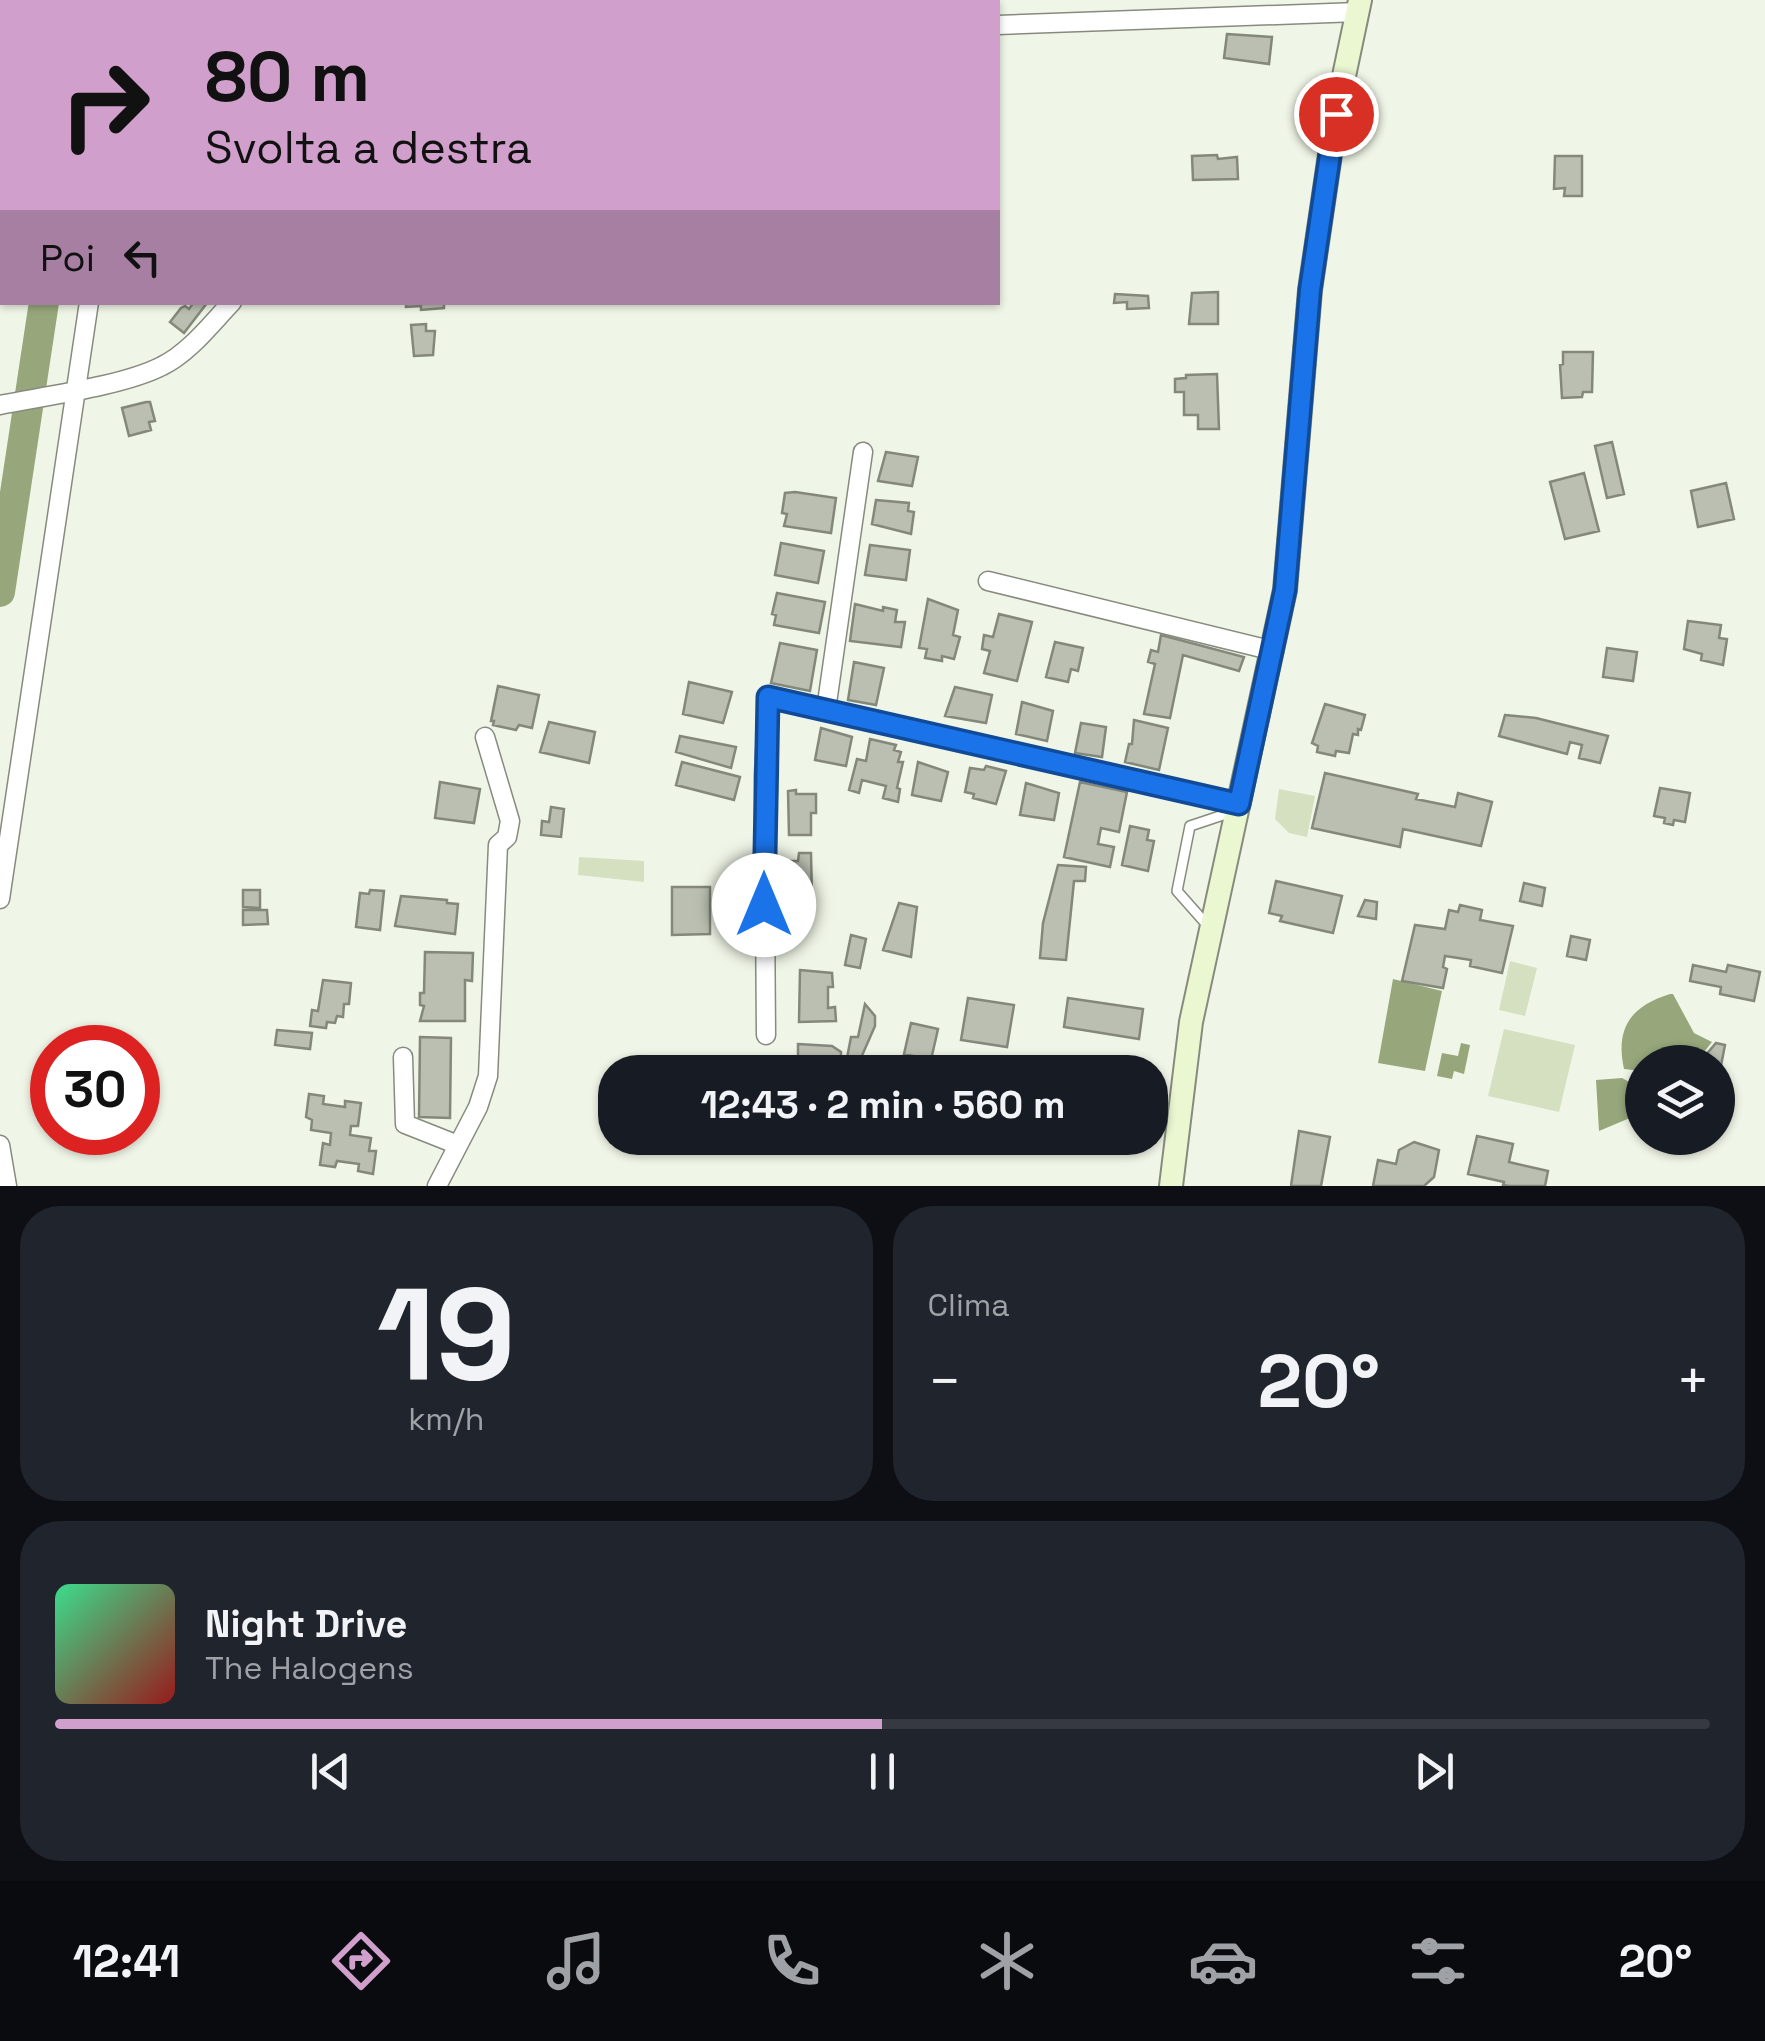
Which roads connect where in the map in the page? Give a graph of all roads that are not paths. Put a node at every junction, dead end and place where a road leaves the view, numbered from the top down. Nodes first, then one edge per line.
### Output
1 (1359, 6) edge
2 (1000, 26) edge
3 (87, 305) edge
4 (229, 305) edge
5 (67, 391) junction
6 (0, 405) edge
7 (863, 452) dead end
8 (988, 581) dead end
9 (1274, 651) junction
10 (826, 710) junction
11 (485, 736) dead end
12 (1238, 807) junction
13 (0, 899) edge
14 (1211, 929) junction
15 (766, 1035) dead end
16 (404, 1057) dead end
17 (0, 1145) edge
18 (458, 1145) junction
19 (7, 1186) edge
20 (438, 1186) edge
21 (1171, 1186) edge

1 - 2 street
1 - 9 main road
3 - 5 street
4 - 5 street
5 - 6 street
5 - 13 street
7 - 10 street
8 - 9 street
9 - 12 main road
10 - 12 street
10 - 15 street
11 - 18 street
12 - 14 main road
12 - 14 lane
14 - 21 main road
16 - 18 street
17 - 19 street
18 - 20 street

